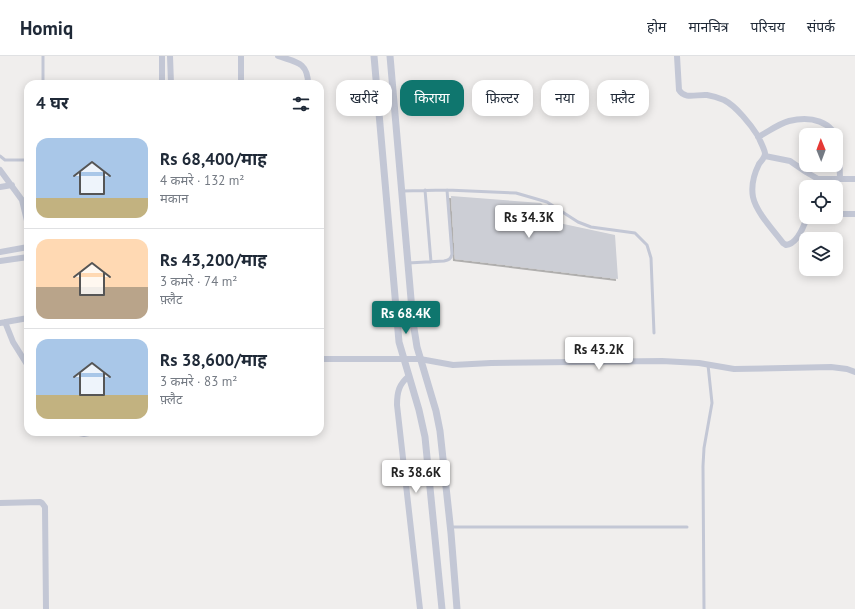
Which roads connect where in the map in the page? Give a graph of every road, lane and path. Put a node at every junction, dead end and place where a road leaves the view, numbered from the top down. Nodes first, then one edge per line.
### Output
1 (43, 56) edge
2 (162, 56) edge
3 (170, 56) edge
4 (241, 56) edge
5 (278, 56) edge
6 (374, 56) edge
7 (390, 56) edge
8 (677, 56) edge
9 (43, 80) edge
10 (162, 80) edge
11 (170, 80) edge
12 (241, 80) edge
13 (308, 80) edge
14 (758, 137) junction
15 (765, 156) junction
16 (1, 158) edge
17 (24, 160) edge
18 (0, 170) edge
19 (818, 179) joint
20 (840, 179) junction
21 (855, 179) edge
22 (12, 185) junction
23 (0, 187) edge
24 (402, 190) junction
25 (425, 190) junction
26 (447, 190) junction
27 (24, 205) edge
28 (843, 214) edge
29 (855, 214) edge
30 (804, 224) edge
31 (24, 248) edge
32 (0, 252) edge
33 (24, 258) edge
34 (0, 261) edge
35 (431, 262) junction
36 (408, 263) junction
37 (24, 319) edge
38 (2, 323) edge
39 (654, 333) dead end
40 (324, 359) edge
41 (403, 359) junction
42 (420, 359) junction
43 (24, 360) edge
44 (708, 365) junction
45 (855, 372) edge
46 (409, 376) junction
47 (0, 503) edge
48 (450, 527) junction
49 (687, 527) dead end
50 (46, 609) edge
51 (420, 609) edge
52 (442, 609) edge
53 (457, 609) edge
54 (704, 609) edge

1 - 9 lane
2 - 10 street
3 - 11 street
4 - 12 street
5 - 13 street
6 - 41 street
7 - 24 street
8 - 14 street
14 - 15 street
14 - 20 street
15 - 19 street
15 - 30 street
16 - 17 lane
18 - 22 street
19 - 20 street
20 - 21 street
22 - 23 street
22 - 27 street
24 - 25 lane
24 - 36 street
25 - 26 lane
25 - 35 lane
26 - 35 lane
26 - 39 lane
28 - 29 street
31 - 32 street
33 - 34 street
35 - 36 lane
36 - 42 street
37 - 38 street
38 - 43 street
40 - 41 street
41 - 42 street
41 - 46 street
42 - 44 street
42 - 48 street
44 - 45 street
44 - 54 lane
46 - 51 street
46 - 52 street
47 - 50 street
48 - 49 lane
48 - 53 street

